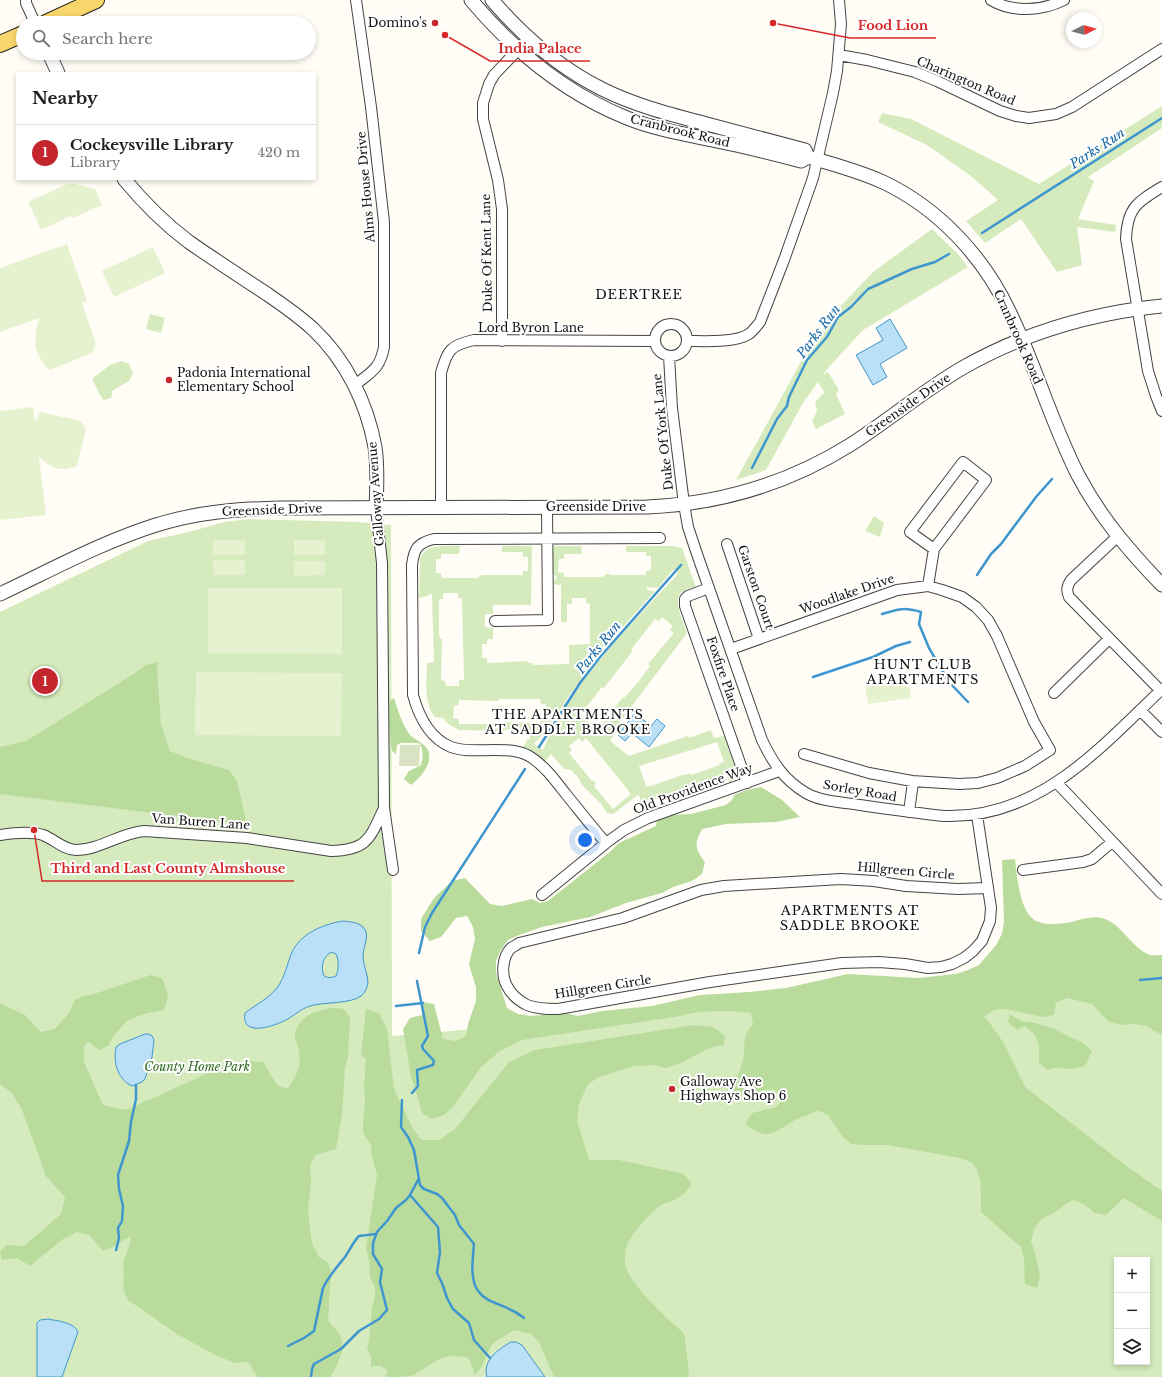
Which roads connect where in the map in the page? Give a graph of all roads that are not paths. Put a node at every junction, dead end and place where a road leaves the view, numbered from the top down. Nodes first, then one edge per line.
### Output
1 (26, 0) edge
2 (96, 0) edge
3 (356, 0) edge
4 (471, 0) edge
5 (492, 0) edge
6 (839, 0) edge
7 (991, 0) edge
8 (1064, 0) edge
9 (32, 16) edge
10 (61, 16) edge
11 (16, 37) edge
12 (529, 38) junction
13 (0, 44) edge
14 (517, 49) junction
15 (1162, 49) edge
16 (839, 55) junction
17 (52, 60) edge
18 (58, 72) edge
19 (813, 158) junction
20 (125, 180) edge
21 (1162, 187) edge
22 (1162, 306) edge
23 (1137, 309) junction
24 (1022, 339) junction
25 (502, 341) junction
26 (654, 341) junction
27 (687, 341) junction
28 (669, 356) junction
29 (355, 385) junction
30 (1162, 411) edge
31 (684, 504) junction
32 (376, 508) junction
33 (441, 508) junction
34 (547, 508) junction
35 (1118, 536) junction
36 (547, 538) junction
37 (660, 538) dead end
38 (727, 544) dead end
39 (934, 549) junction
40 (1162, 585) edge
41 (928, 586) junction
42 (709, 588) junction
43 (0, 594) edge
44 (495, 621) dead end
45 (760, 638) junction
46 (1110, 639) junction
47 (730, 649) junction
48 (1161, 689) edge
49 (1054, 693) dead end
50 (1140, 710) junction
51 (1160, 725) edge
52 (804, 754) dead end
53 (779, 771) junction
54 (913, 782) junction
55 (747, 783) junction
56 (1057, 783) junction
57 (384, 808) junction
58 (909, 812) junction
59 (977, 815) junction
60 (0, 835) edge
61 (1112, 842) junction
62 (606, 843) junction
63 (393, 870) dead end
64 (1023, 870) dead end
65 (988, 888) junction
66 (1162, 894) edge
67 (542, 895) dead end

1 - 9 street
2 - 10 main road
3 - 29 street, Alms House Drive
4 - 14 street, Cranbrook Road
5 - 12 street, Cranbrook Road
6 - 16 street
7 - 8 street
11 - 13 main road
12 - 14 street, Duke Of Kent Lane
12 - 19 street, Cranbrook Road
14 - 19 street, Cranbrook Road
14 - 25 street, Duke Of Kent Lane
15 - 16 street, Charington Road
16 - 19 street
17 - 18 street
19 - 24 street, Cranbrook Road
19 - 27 street
20 - 29 street, Galloway Avenue
21 - 23 street
22 - 23 street, Greenside Drive
23 - 24 street, Greenside Drive
23 - 30 street
24 - 31 street, Greenside Drive
24 - 35 street, Cranbrook Road
25 - 26 street, Lord Byron Lane
25 - 33 street, Lord Byron Lane
26 - 27 street
26 - 28 street
27 - 28 street
28 - 31 street, Duke Of York Lane
29 - 32 street, Galloway Avenue
31 - 34 street, Greenside Drive
31 - 42 street, Sorley Road
32 - 33 street, Greenside Drive
32 - 43 street, Greenside Drive
32 - 57 street, Galloway Avenue
33 - 34 street, Greenside Drive
34 - 36 street
35 - 40 street, Cranbrook Road
35 - 46 street
36 - 37 street
36 - 44 street
36 - 62 street
38 - 45 street, Garston Court
39 - 39 street
39 - 41 street
41 - 45 street, Woodlake Drive
41 - 54 street, Woodlake Drive
42 - 47 street, Sorley Road
42 - 55 street, Foxfire Place
45 - 47 street, Woodlake Drive
46 - 48 street
46 - 49 street
47 - 53 street, Sorley Road
48 - 50 street, Sorley Road
50 - 51 street
50 - 56 street, Sorley Road
52 - 54 street
53 - 55 street, Old Providence Way
53 - 58 street, Sorley Road
54 - 58 street
55 - 62 street, Old Providence Way
56 - 59 street, Sorley Road
56 - 61 street
57 - 60 street, Van Buren Lane
57 - 63 street, Galloway Avenue
58 - 59 street, Sorley Road
59 - 65 street, Hillgreen Circle
61 - 64 street
61 - 66 street
62 - 67 street, Old Providence Way
65 - 65 street, Hillgreen Circle

